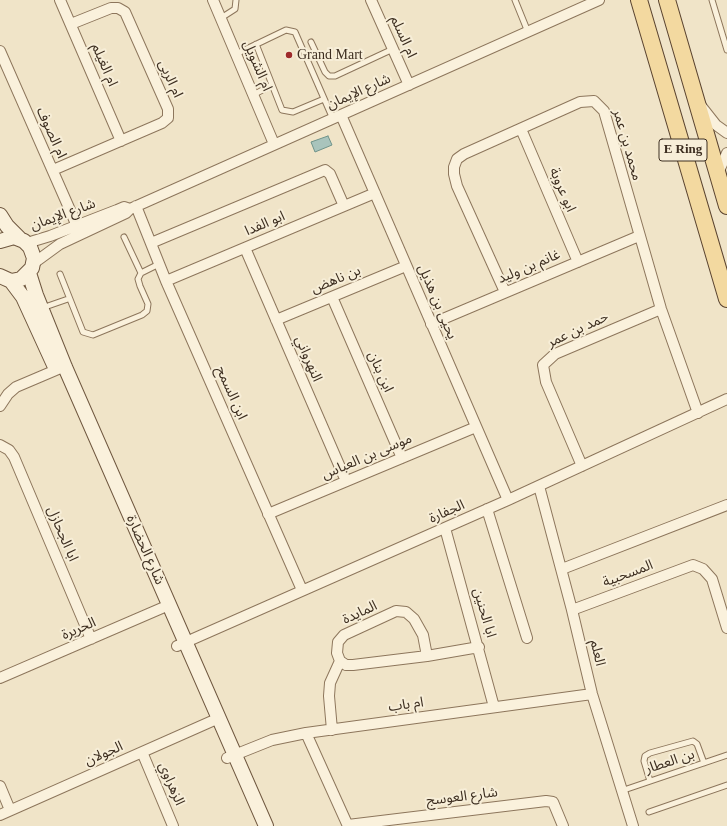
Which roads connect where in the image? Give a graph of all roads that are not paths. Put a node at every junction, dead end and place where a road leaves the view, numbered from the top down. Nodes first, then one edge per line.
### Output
1 (60, 0) edge
2 (213, 0) edge
3 (236, 0) edge
4 (371, 0) edge
5 (515, 0) edge
6 (599, 0) edge
7 (632, 0) edge
8 (667, 0) edge
9 (712, 0) edge
10 (641, 6) edge
11 (221, 18) junction
12 (71, 24) junction
13 (528, 32) junction
14 (311, 42) dead end
15 (256, 44) junction
16 (393, 49) junction
17 (727, 50) edge
18 (0, 51) edge
19 (236, 54) junction
20 (272, 85) junction
21 (409, 85) junction
22 (694, 94) junction
23 (253, 95) junction
24 (324, 99) junction
25 (337, 117) junction
26 (521, 129) junction
27 (727, 133) edge
28 (122, 141) junction
29 (274, 144) junction
30 (727, 153) edge
31 (53, 170) junction
32 (718, 175) junction
33 (375, 193) junction
34 (344, 206) junction
35 (727, 206) edge
36 (133, 207) junction
37 (0, 214) edge
38 (77, 226) junction
39 (639, 236) junction
40 (124, 237) dead end
41 (23, 241) junction
42 (0, 242) edge
43 (151, 244) junction
44 (245, 248) junction
45 (578, 262) junction
46 (159, 264) junction
47 (406, 266) junction
48 (31, 268) junction
49 (141, 273) junction
50 (60, 274) dead end
51 (3, 278) edge
52 (166, 281) junction
53 (505, 292) junction
54 (332, 297) junction
55 (68, 299) junction
56 (727, 299) edge
57 (41, 308) junction
58 (661, 309) junction
59 (276, 320) junction
60 (431, 324) junction
61 (60, 368) junction
62 (727, 399) edge
63 (0, 406) edge
64 (698, 413) junction
65 (476, 427) junction
66 (0, 445) edge
67 (402, 458) junction
68 (582, 466) junction
69 (346, 481) junction
70 (539, 486) junction
71 (508, 500) junction
72 (727, 505) edge
73 (487, 510) junction
74 (268, 514) junction
75 (445, 528) junction
76 (562, 569) junction
77 (302, 590) junction
78 (165, 607) junction
79 (572, 610) junction
80 (727, 628) edge
81 (528, 638) dead end
82 (92, 639) junction
83 (181, 644) junction
84 (479, 647) junction
85 (427, 656) junction
86 (340, 661) junction
87 (0, 678) edge
88 (592, 694) junction
89 (494, 707) junction
90 (215, 720) junction
91 (332, 730) junction
92 (306, 733) junction
93 (142, 752) junction
94 (727, 755) edge
95 (231, 756) junction
96 (704, 763) junction
97 (650, 781) junction
98 (727, 785) edge
99 (0, 786) edge
100 (621, 791) junction
101 (10, 810) junction
102 (649, 812) dead end
103 (0, 814) edge
104 (348, 825) edge
105 (173, 826) edge
106 (256, 826) edge
107 (266, 826) edge
108 (563, 826) edge
109 (633, 826) edge

1 - 12 street, ام الغيلم
2 - 11 street, ام الشويل
3 - 11 lane
4 - 16 street, ام السلم
5 - 13 lane
6 - 13 street, شارع الإيمان
7 - 10 street
8 - 22 main road, E Ring
9 - 17 lane
10 - 56 main road, E Ring
11 - 19 street, ام الشويل
12 - 28 street, ام الغيلم
12 - 28 street, ام الربى
13 - 21 street, شارع الإيمان
14 - 16 lane
15 - 19 lane
15 - 20 lane
15 - 24 lane
16 - 21 street, ام السلم
18 - 31 street, ام الصوف
19 - 23 street, ام الشويل
20 - 23 lane
20 - 24 lane
21 - 25 street, شارع الإيمان
22 - 27 street
22 - 32 main road, E Ring
23 - 29 street, ام الشويل
24 - 25 lane
25 - 29 street, شارع الإيمان
25 - 33 street, يحيى بن هذيل
26 - 39 street, محمد بن عمر
26 - 45 street, ابو عروبة
26 - 53 street, محمد بن عمر
28 - 31 street, ام الربى
29 - 36 street, شارع الإيمان
30 - 32 street
31 - 38 street, ام الصوف
32 - 35 main road, E Ring
33 - 34 street, ابو الفدا
33 - 47 street, يحيى بن هذيل
34 - 43 street
34 - 44 street, ابو الفدا
36 - 38 street, شارع الإيمان
36 - 43 street, ابن السمح
36 - 48 street, شارع الإيمان
37 - 41 street
38 - 41 street, شارع الإيمان
39 - 45 street, غانم بن وليد
39 - 58 street, محمد بن عمر
40 - 49 lane
41 - 42 street
41 - 48 street, شارع الحضارة
43 - 46 street, ابن السمح
44 - 52 street, ابو الفدا
44 - 59 street, النهرواني
45 - 53 street, غانم بن وليد
46 - 49 lane
46 - 52 street, ابن السمح
47 - 54 street, بن ناهض
47 - 60 street, يحيى بن هذيل
48 - 51 street
48 - 57 street, شارع الحضارة
49 - 55 lane
50 - 55 lane
51 - 61 street, شارع الحضارة
52 - 74 street, ابن السمح
53 - 60 street, غانم بن وليد
54 - 59 street, بن ناهض
54 - 67 street, ابن بنان
55 - 57 lane
57 - 61 street, شارع الحضارة
58 - 64 street, محمد بن عمر
58 - 68 street, حمد بن عمر
59 - 69 street, النهرواني
60 - 65 street, يحيى بن هذيل
61 - 63 street
61 - 78 street, شارع الحضارة
62 - 64 street, الجفارة
64 - 68 street, الجفارة
65 - 67 street, موسى بن العباس
65 - 71 street, يحيى بن هذيل
66 - 82 street, ابا الجحازل
67 - 69 street, موسى بن العباس
68 - 70 street, الجفارة
69 - 74 street, موسى بن العباس
70 - 71 street, الجفارة
70 - 76 street, العلم
71 - 73 street, الجفارة
72 - 76 street
73 - 75 street, الجفارة
73 - 81 street
74 - 77 street, ابن السمح
75 - 77 street, الجفارة
75 - 84 street, ابا الحنين
76 - 79 street, العلم
77 - 83 street, الجفارة
78 - 82 street, الحريرة
78 - 83 street, شارع الحضارة
79 - 80 street, المسحبية
79 - 88 street, العلم
82 - 87 street, الحريرة
83 - 90 street, شارع الحضارة
84 - 85 street
84 - 89 street, ابا الحنين
85 - 86 street
85 - 86 street, المايدة
86 - 91 street
88 - 89 street, ام باب
88 - 100 street, العلم
89 - 91 street, ام باب
90 - 93 street, الجولان
90 - 95 street, شارع الحضارة
91 - 92 street, ام باب
92 - 95 street, ام باب
92 - 104 street, شارع العوسج
93 - 101 street, الجولان
93 - 105 street, الزهراوي
94 - 96 lane, بن العطار
95 - 106 street, شارع الحضارة
95 - 107 street, شارع الحضارة
96 - 97 lane, بن العطار
96 - 97 lane
97 - 100 lane, بن العطار
98 - 102 lane
99 - 101 street
100 - 109 street, العلم
101 - 103 street, الجولان
104 - 108 street, شارع العوسج

